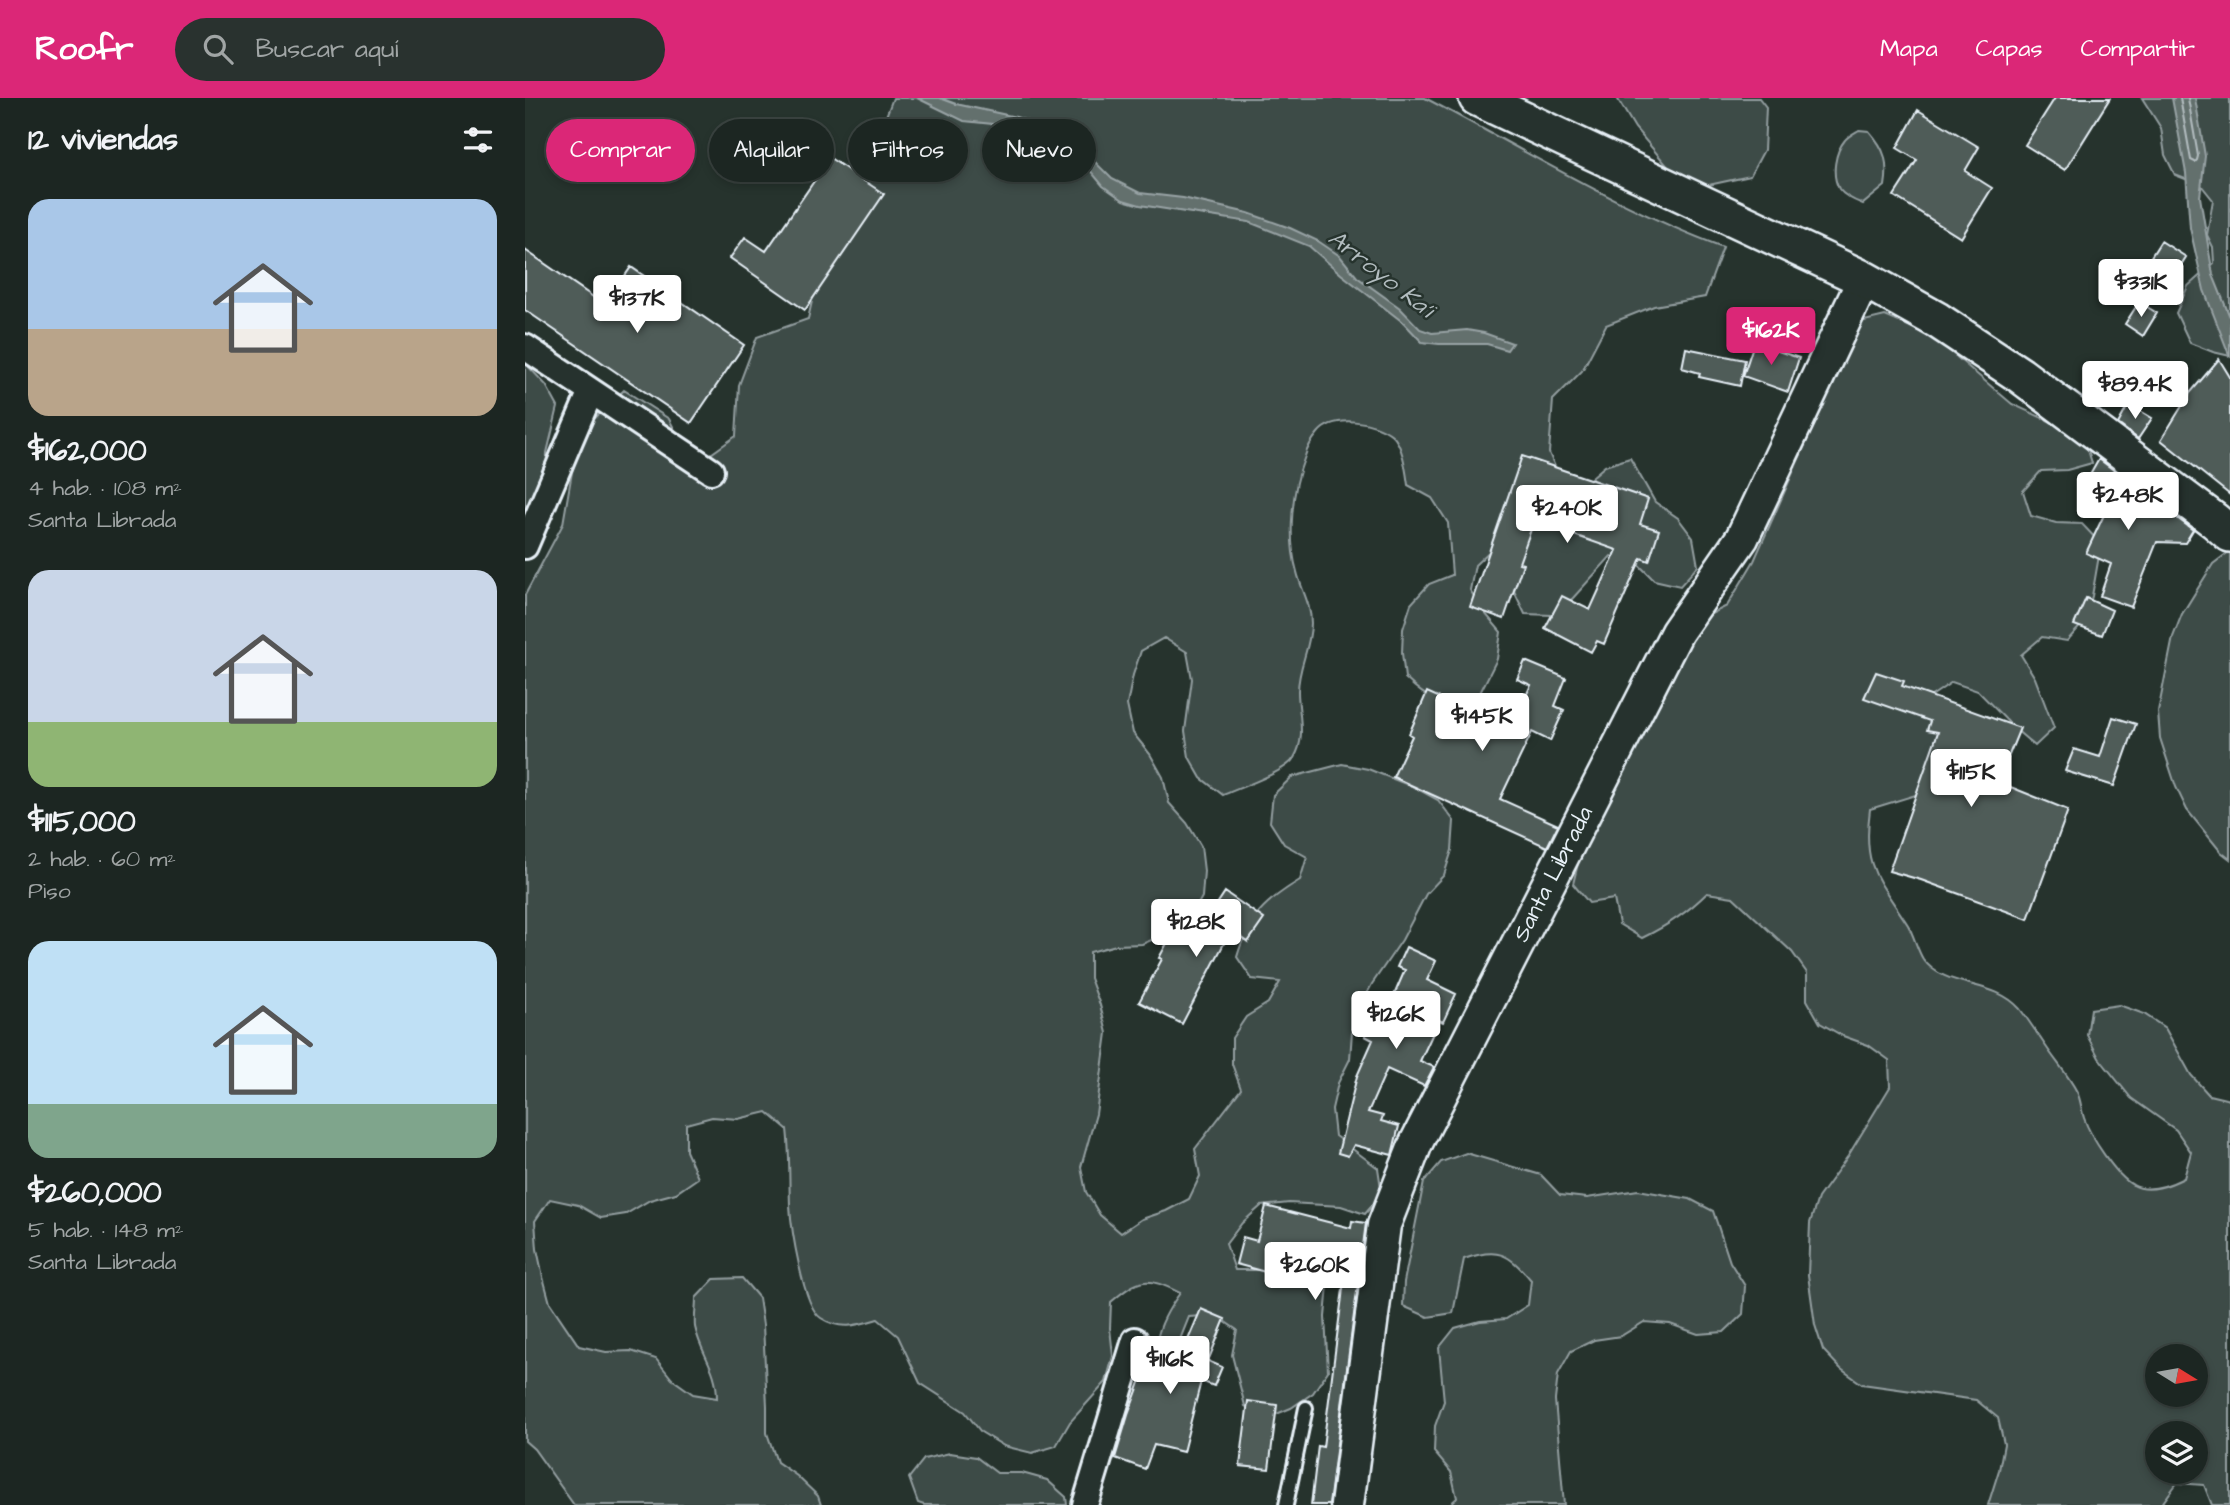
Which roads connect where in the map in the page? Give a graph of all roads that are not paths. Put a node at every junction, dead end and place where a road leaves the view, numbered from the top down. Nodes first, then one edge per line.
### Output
1 (1477, 98) edge
2 (1864, 279) junction
3 (525, 347) edge
4 (591, 391) junction
5 (711, 471) dead end
6 (2230, 534) edge
7 (525, 546) edge
8 (1135, 1340) dead end
9 (1306, 1408) dead end
10 (1086, 1505) edge
11 (1286, 1505) edge
12 (1347, 1505) edge

1 - 2 main road
2 - 6 main road
2 - 12 street, Santa Librada
3 - 4 street
4 - 5 street
4 - 7 street
8 - 10 street
9 - 11 lane

